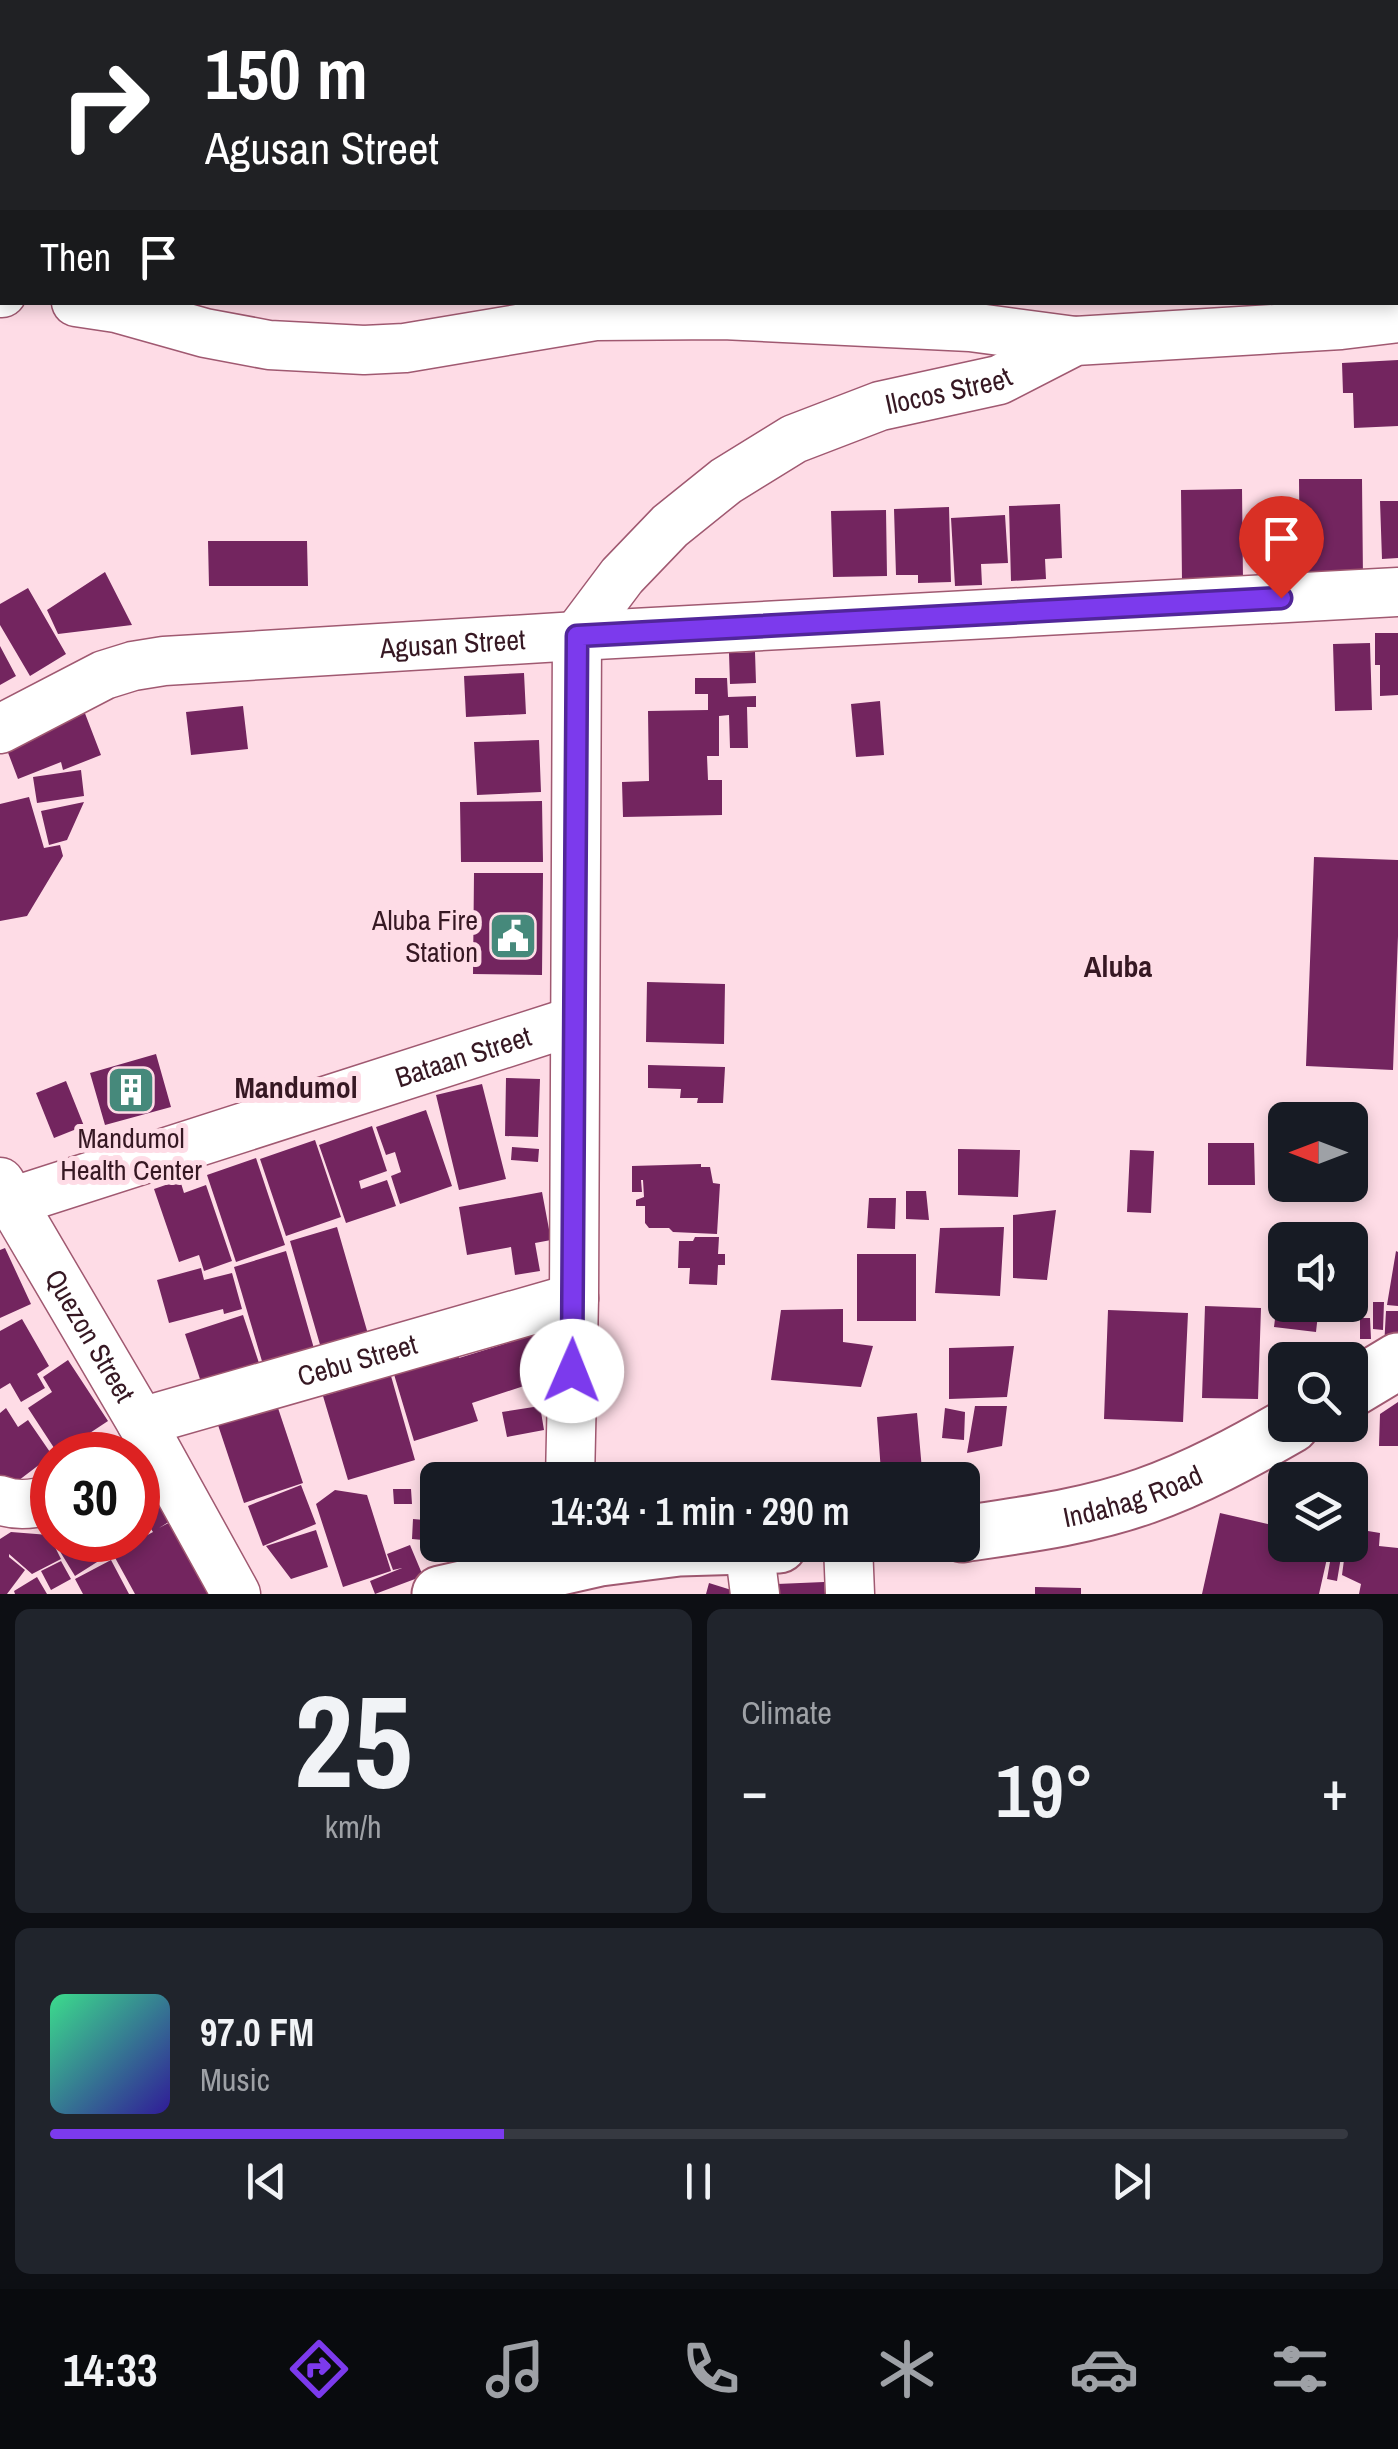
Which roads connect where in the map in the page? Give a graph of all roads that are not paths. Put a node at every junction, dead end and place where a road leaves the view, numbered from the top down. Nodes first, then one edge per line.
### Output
1 (96, 305) edge
2 (1398, 318) edge
3 (1075, 341) junction
4 (1398, 592) edge
5 (577, 636) junction
6 (0, 729) edge
7 (574, 1021) junction
8 (6, 1192) edge
9 (574, 1298) junction
10 (1398, 1361) edge
11 (1368, 1379) edge
12 (137, 1432) edge
13 (1268, 1438) edge
14 (160, 1439) edge
15 (570, 1462) edge
16 (160, 1470) edge
17 (0, 1500) edge
18 (30, 1504) edge
19 (980, 1531) edge
20 (545, 1562) edge
21 (751, 1562) edge
22 (849, 1562) edge
23 (236, 1594) edge
24 (440, 1594) edge
25 (755, 1594) edge
26 (850, 1594) edge

1 - 3 street
2 - 3 street, Ilocos Street
3 - 5 street, Ilocos Street
4 - 5 street, Agusan Street
5 - 6 street, Agusan Street
5 - 7 street
7 - 8 street, Bataan Street
7 - 9 street
8 - 12 street, Quezon Street
9 - 14 street, Cebu Street
9 - 15 street
10 - 11 main road
13 - 19 main road, Indahag Road
16 - 23 street, Quezon Street
17 - 18 street
20 - 24 main road
21 - 25 street
22 - 26 street

